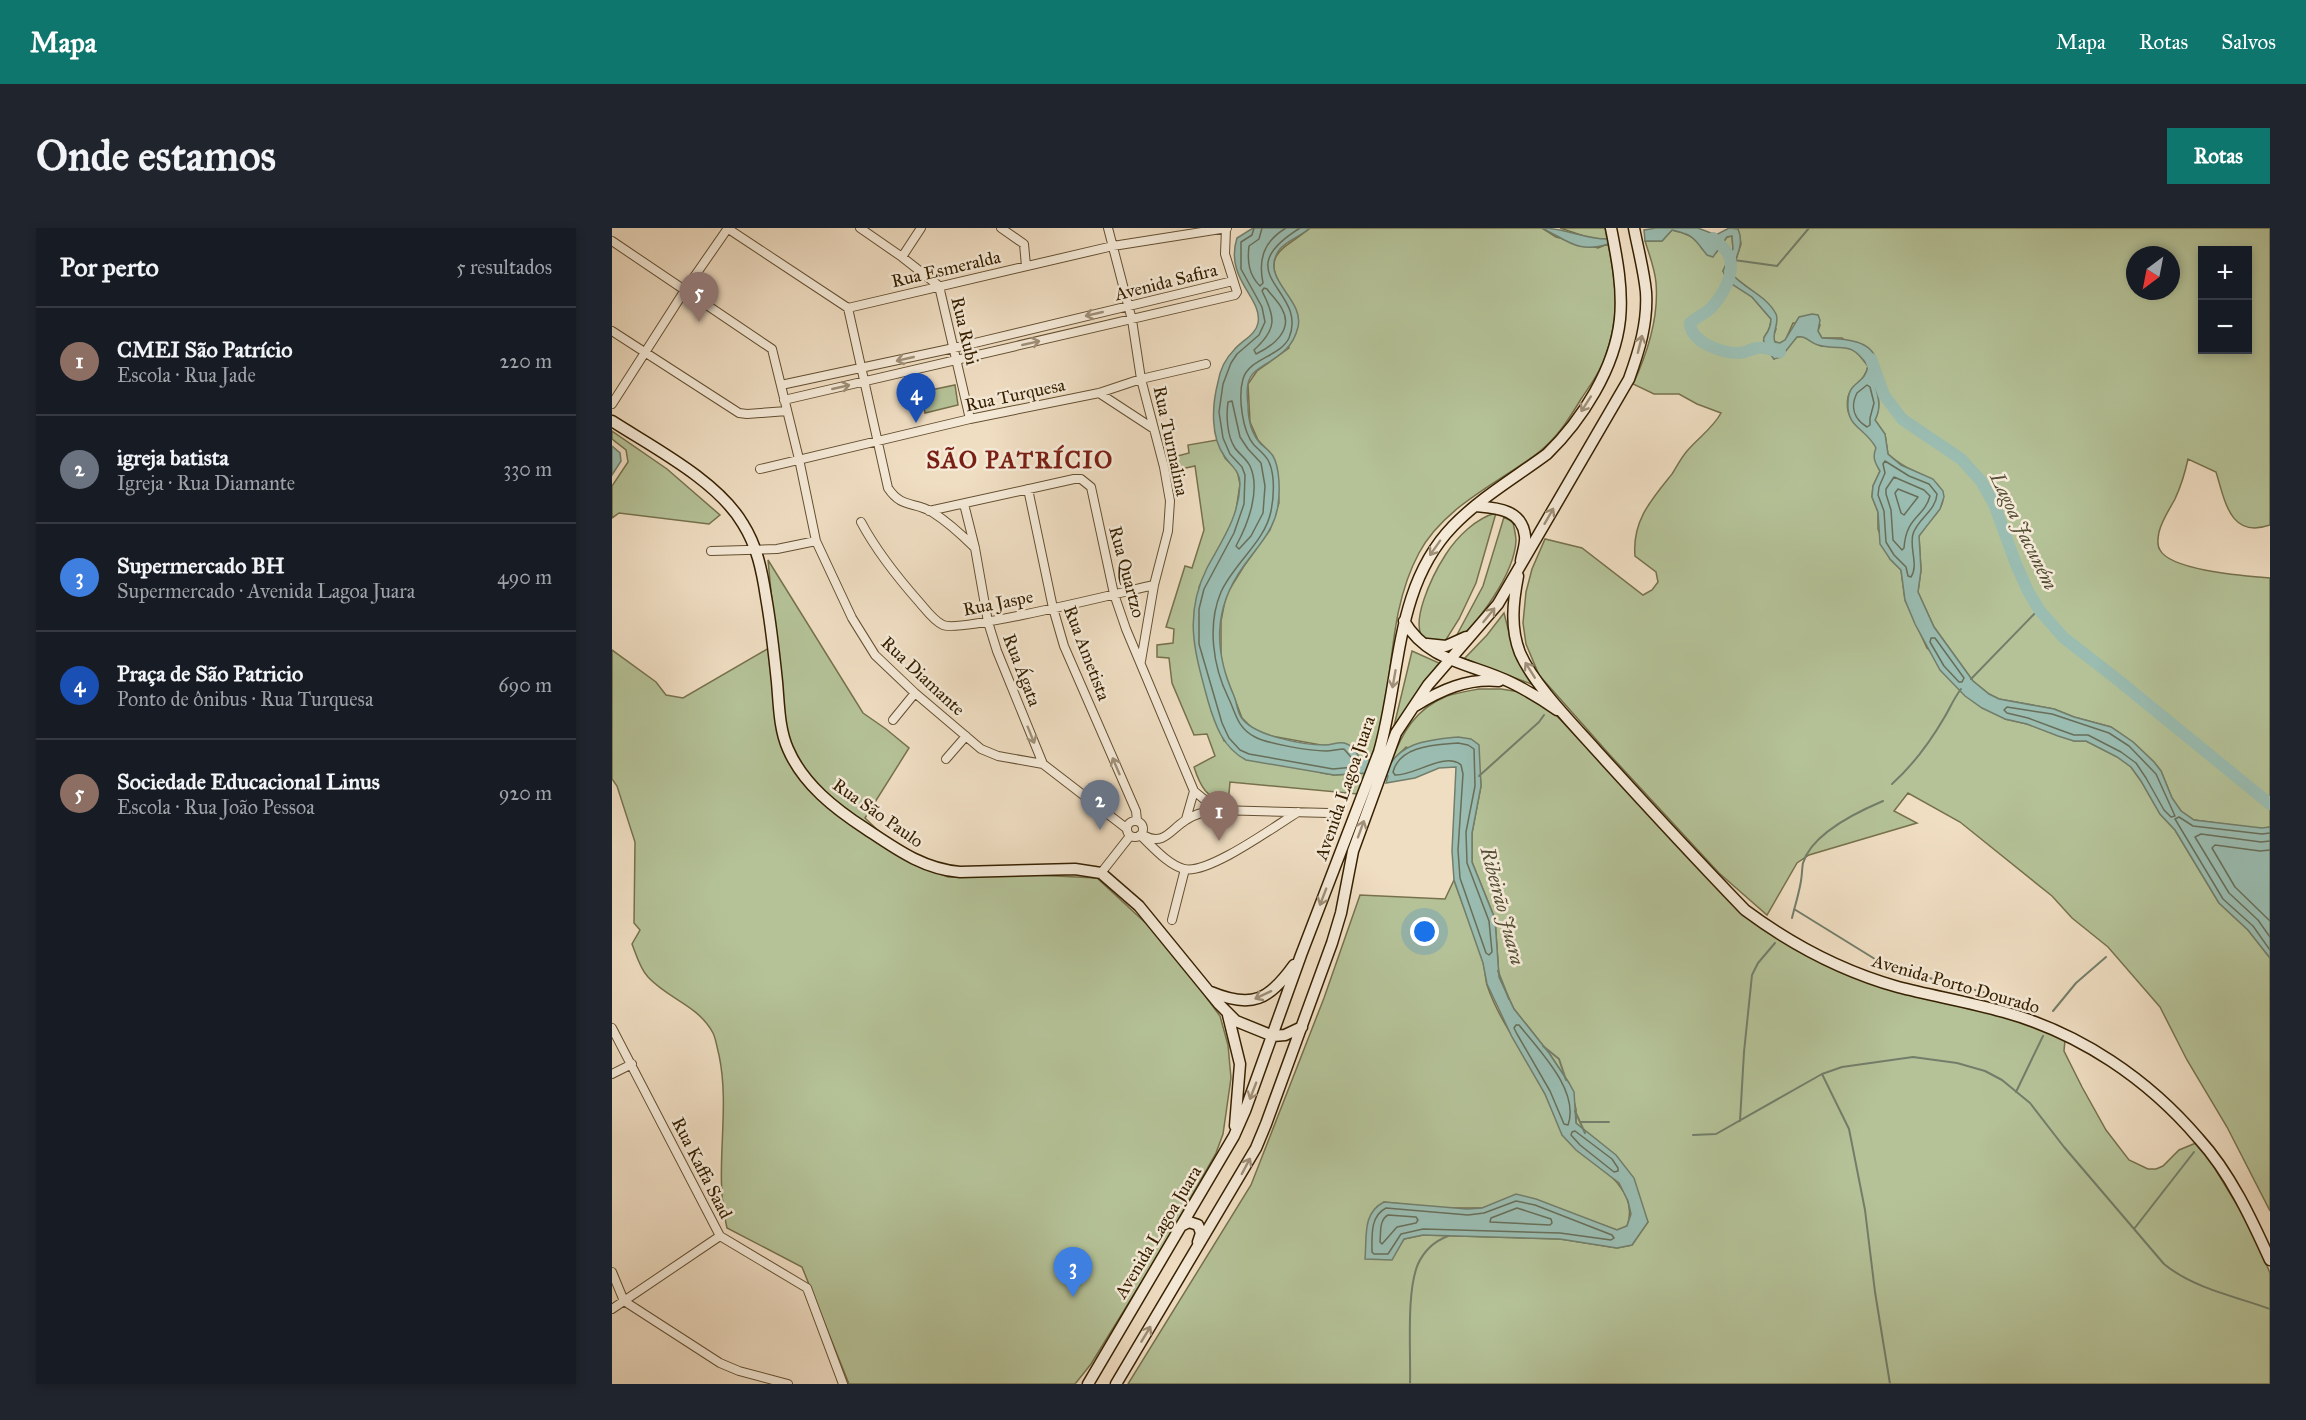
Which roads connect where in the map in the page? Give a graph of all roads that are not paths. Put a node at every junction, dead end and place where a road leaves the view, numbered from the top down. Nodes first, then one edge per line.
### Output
1 (727, 228) edge
2 (860, 228) edge
3 (921, 228) edge
4 (1001, 228) edge
5 (1108, 228) edge
6 (1227, 228) edge
7 (1611, 228) edge
8 (1634, 228) edge
9 (612, 241) edge
10 (1113, 246) junction
11 (902, 256) junction
12 (1026, 266) junction
13 (1233, 281) junction
14 (939, 286) junction
15 (685, 290) junction
16 (1128, 306) junction
17 (848, 308) junction
18 (1132, 320) junction
19 (612, 331) edge
20 (954, 348) junction
21 (645, 352) junction
22 (957, 360) junction
23 (1206, 364) dead end
24 (861, 369) junction
25 (1142, 379) junction
26 (864, 382) junction
27 (781, 385) junction
28 (1099, 393) junction
29 (784, 400) junction
30 (612, 404) edge
31 (787, 411) junction
32 (970, 419) junction
33 (612, 421) edge
34 (1154, 429) junction
35 (878, 441) junction
36 (799, 459) junction
37 (760, 469) dead end
38 (1028, 489) junction
39 (964, 504) junction
40 (1475, 506) junction
41 (929, 511) junction
42 (861, 522) dead end
43 (816, 541) junction
44 (975, 548) junction
45 (756, 549) junction
46 (711, 551) dead end
47 (1520, 567) junction
48 (1154, 585) junction
49 (1114, 594) junction
50 (1053, 608) junction
51 (1404, 621) junction
52 (988, 622) junction
53 (1474, 633) junction
54 (1420, 643) junction
55 (1450, 658) junction
56 (1141, 662) junction
57 (1512, 682) junction
58 (915, 693) junction
59 (1412, 708) junction
60 (1566, 716) junction
61 (893, 720) dead end
62 (966, 736) junction
63 (1383, 753) junction
64 (946, 759) dead end
65 (1043, 764) junction
66 (1369, 790) junction
67 (1194, 791) junction
68 (1218, 810) junction
69 (1271, 811) junction
70 (1300, 811) junction
71 (1329, 813) dead end
72 (1186, 819) junction
73 (1137, 820) junction
74 (1271, 828) junction
75 (1128, 832) junction
76 (1140, 835) junction
77 (1166, 837) junction
78 (1167, 859) junction
79 (1185, 869) junction
80 (1101, 873) junction
81 (1172, 921) dead end
82 (1301, 955) junction
83 (1210, 991) junction
84 (1228, 1014) junction
85 (1302, 1027) junction
86 (612, 1029) edge
87 (1273, 1036) junction
88 (632, 1064) junction
89 (612, 1074) edge
90 (1234, 1136) junction
91 (1181, 1226) junction
92 (720, 1236) junction
93 (2270, 1260) edge
94 (612, 1272) edge
95 (1183, 1272) junction
96 (624, 1301) junction
97 (612, 1309) edge
98 (788, 1384) edge
99 (843, 1384) edge
100 (1088, 1384) edge
101 (1116, 1384) edge

1 - 15 street
1 - 17 street
2 - 11 street
3 - 11 street
4 - 12 street
5 - 10 street, Rua Turmalina
6 - 10 street, Rua Esmeralda
6 - 13 street
7 -> 40 main road, Avenida Lagoa Juara
47 -> 8 main road, Avenida Lagoa Juara
9 - 15 street
10 - 12 street, Rua Esmeralda
10 - 16 street, Rua Turmalina
11 - 14 street
12 - 14 street, Rua Esmeralda
13 - 16 street, Avenida Safira
13 - 18 street, Avenida Safira
14 - 17 street, Rua Esmeralda
14 - 20 street, Rua Rubi
15 - 21 street
15 - 27 street, Rua Diamante
16 - 18 street, Rua Turmalina
16 -> 20 street, Avenida Safira
17 - 24 street
22 -> 18 street, Avenida Safira
18 - 25 street, Rua Turmalina
19 - 21 street
20 - 22 street, Rua Rubi
20 -> 24 street, Avenida Safira
21 - 30 street
21 - 31 street
22 - 26 street, Avenida Safira
22 - 32 street, Rua Rubi
23 - 25 street, Rua Turquesa
24 - 26 street
24 - 27 street, Avenida Safira
25 - 28 street, Rua Turquesa
25 - 34 street, Rua Turmalina
29 -> 26 street, Avenida Safira
26 - 35 street
27 - 29 street, Rua Diamante
28 - 32 street, Rua Turquesa
28 - 34 street
29 - 31 street, Rua Diamante
31 - 36 street, Rua Diamante
32 - 35 street, Rua Turquesa
33 - 45 main road, Rua São Paulo
34 - 48 street, Rua Turmalina
35 - 36 street, Rua Turquesa
35 - 41 street
36 - 37 street, Rua Turquesa
36 - 43 street, Rua Diamante
38 - 39 street
38 - 49 street, Rua Quartzo
38 - 50 street, Rua Ametista
39 - 41 street
39 - 44 street, Rua Ágata
40 - 47 main road
40 -> 51 main road, Avenida Lagoa Juara
41 - 44 street
42 - 52 street, Rua Jaspe
43 - 45 street
43 - 58 street, Rua Diamante
44 - 52 street, Rua Ágata
45 - 46 street
45 - 80 main road, Rua São Paulo
53 -> 47 main road, Avenida Lagoa Juara
60 -> 47 main road
48 - 49 street, Rua Jaspe
48 - 56 street, Rua Turmalina
49 - 50 street, Rua Jaspe
49 - 56 street, Rua Quartzo
50 - 52 street, Rua Jaspe
73 -> 50 street, Rua Ametista
51 - 54 main road
51 -> 63 main road, Avenida Lagoa Juara
52 -> 65 street, Rua Ágata
53 - 54 main road
53 - 55 main road, Avenida Lagoa Juara
54 - 55 main road
55 - 57 main road
55 - 59 main road, Avenida Lagoa Juara
56 - 67 street, Rua Quartzo
57 - 59 main road
57 - 60 main road
58 - 61 street
58 - 62 street, Rua Diamante
59 - 63 main road, Avenida Lagoa Juara
60 - 93 main road, Avenida Porto Dourado
62 - 64 street
62 - 65 street, Rua Diamante
63 - 66 main road, Avenida Lagoa Juara
65 - 75 street, Rua Diamante
66 -> 82 main road, Avenida Lagoa Juara
85 -> 66 main road, Avenida Lagoa Juara
67 - 68 street
67 - 72 street
68 - 69 street
68 - 72 street
69 - 70 street
69 - 74 street
70 - 71 street
70 - 74 street
72 - 77 street
73 - 75 street
73 - 76 street, Rua Ametista
74 - 79 street
75 - 76 street
75 - 80 street
76 - 77 street
76 - 78 street
77 - 78 street
78 - 79 street
79 - 81 street
80 - 83 main road
82 -> 83 main road
82 - 87 main road, Avenida Lagoa Juara
83 - 84 main road
84 - 87 main road
84 - 90 main road
85 - 87 main road
95 -> 85 main road, Avenida Lagoa Juara
86 - 88 street, Rua Kaffa Saad
87 -> 90 main road, Avenida Lagoa Juara
88 - 89 street
88 - 92 street, Rua Kaffa Saad
90 - 91 main road, Avenida Lagoa Juara
91 - 95 main road
91 - 100 main road, Avenida Lagoa Juara
92 - 96 street
92 - 99 street, Rua Kaffa Saad
94 - 96 street
101 -> 95 main road, Avenida Lagoa Juara
96 - 97 street
96 - 98 street

